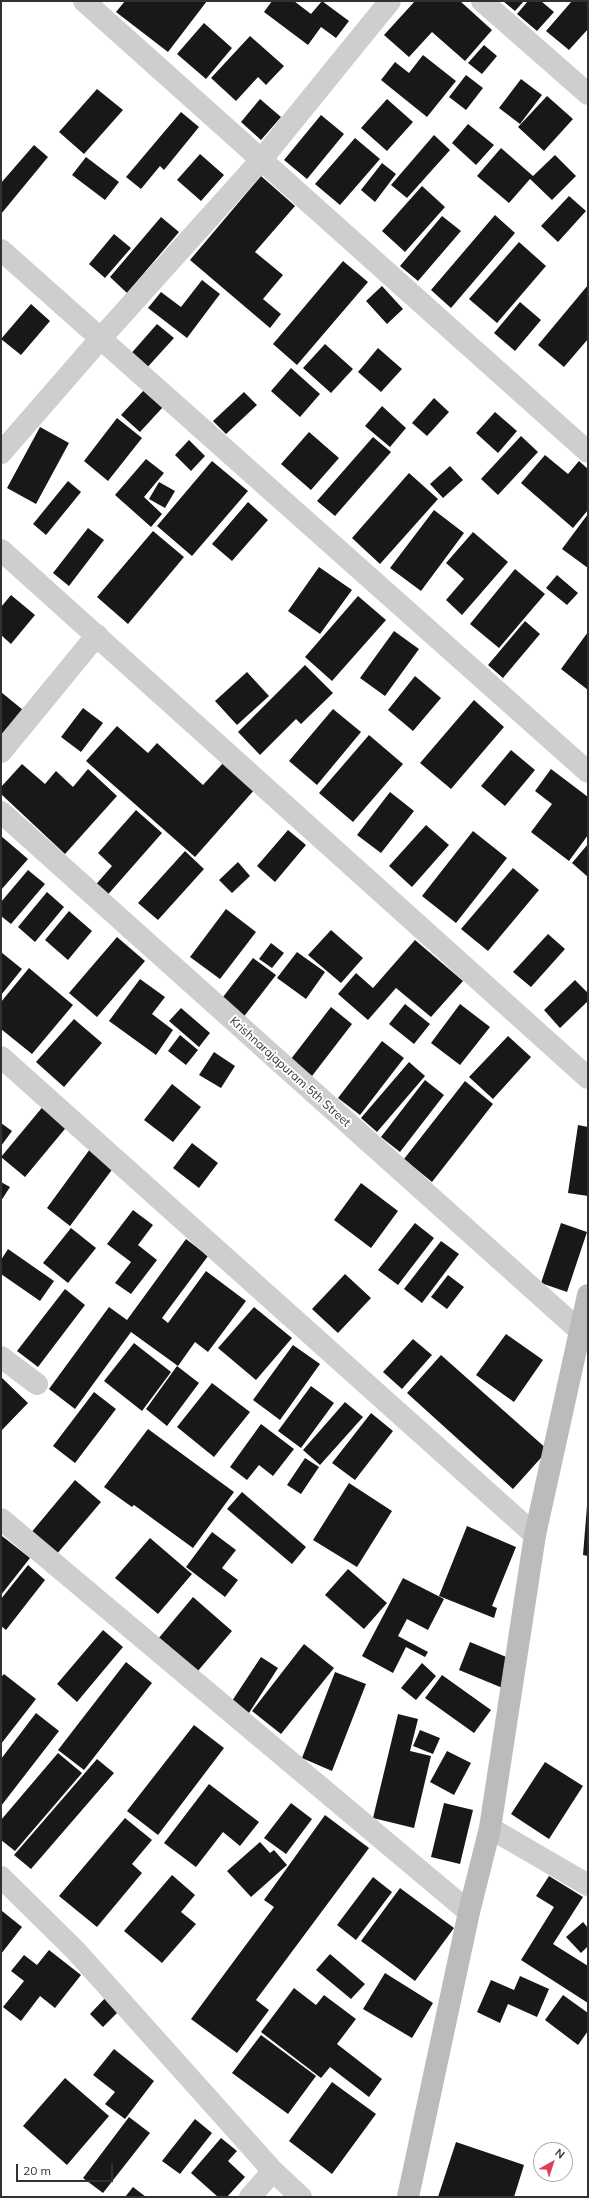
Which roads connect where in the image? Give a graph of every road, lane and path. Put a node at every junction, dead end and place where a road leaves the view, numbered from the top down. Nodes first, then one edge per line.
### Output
1 (84, 1) edge
2 (390, 1) edge
3 (482, 1) edge
4 (588, 94) edge
5 (261, 160) junction
6 (1, 250) edge
7 (101, 338) junction
8 (588, 452) edge
9 (1, 453) edge
10 (1, 550) edge
11 (98, 635) junction
12 (1, 752) edge
13 (588, 772) edge
14 (1, 812) edge
15 (1, 1057) edge
16 (588, 1078) edge
17 (588, 1295) edge
18 (584, 1333) edge
19 (1, 1357) edge
20 (37, 1384) dead end
21 (1, 1519) edge
22 (535, 1535) junction
23 (490, 1828) junction
24 (1, 1877) edge
25 (588, 1885) edge
26 (469, 1912) junction
27 (273, 2171) junction
28 (409, 2196) edge
29 (250, 2197) edge
30 (301, 2197) edge

1 - 5 street
2 - 5 street
3 - 4 street
5 - 7 street
5 - 8 street
6 - 7 street
7 - 9 street
7 - 13 street
10 - 11 street
11 - 12 street
11 - 16 street
14 - 18 street, Krishnarajapuram 5th Street
15 - 22 street
17 - 18 main road
18 - 22 main road
19 - 20 street
21 - 26 street
22 - 23 main road
23 - 25 street
23 - 26 main road
24 - 27 street
26 - 28 main road
27 - 29 street
27 - 30 street

